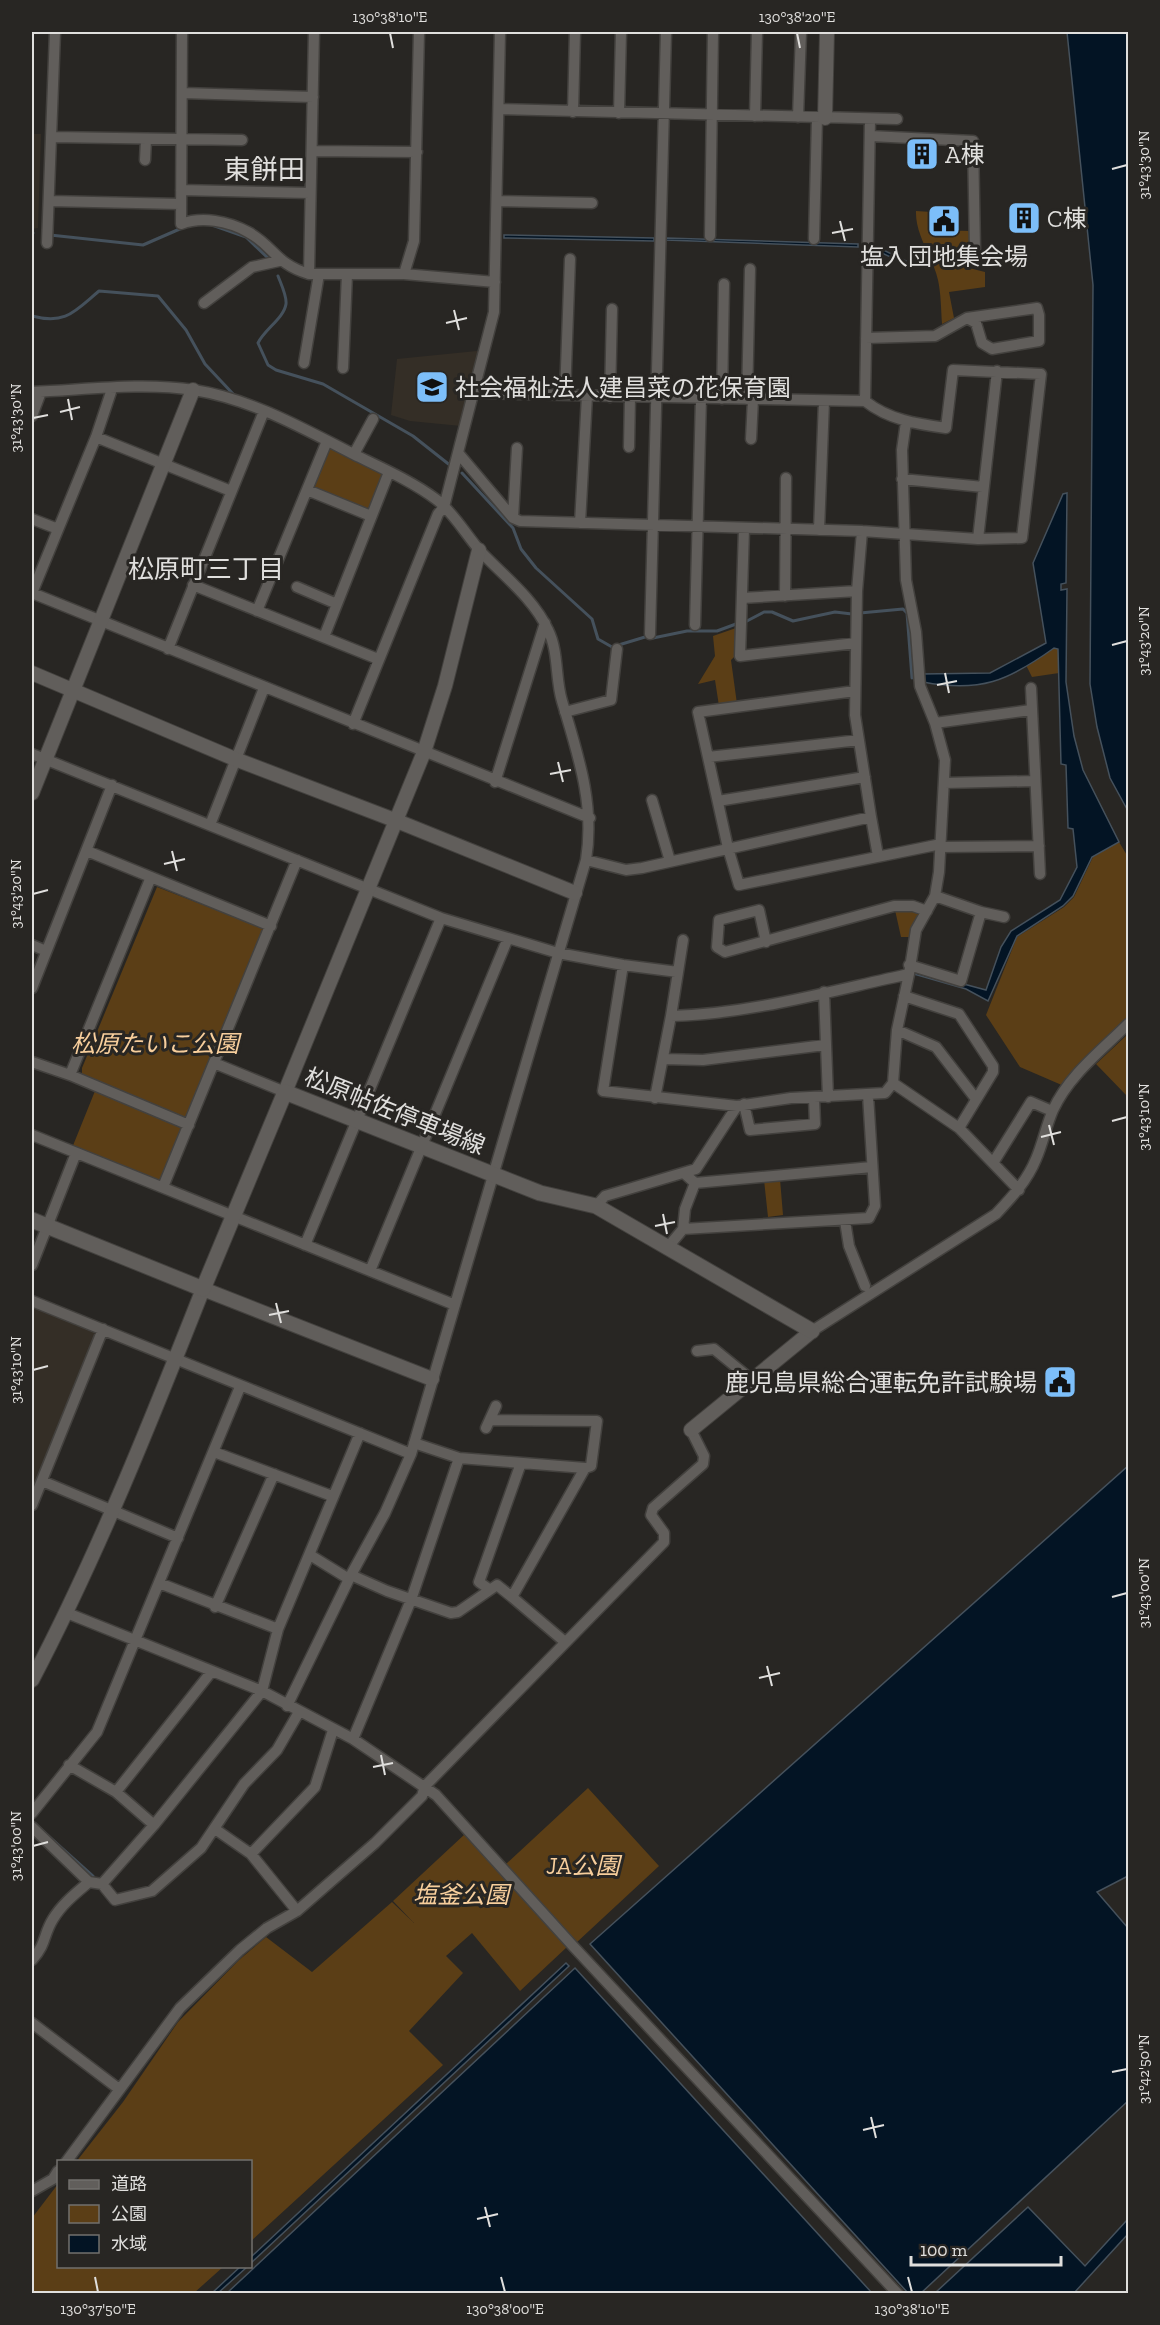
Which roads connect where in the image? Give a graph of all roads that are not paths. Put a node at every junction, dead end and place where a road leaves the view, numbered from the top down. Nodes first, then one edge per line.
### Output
1 (55, 32) edge
2 (182, 32) edge
3 (314, 32) edge
4 (419, 32) edge
5 (500, 32) edge
6 (575, 32) edge
7 (621, 32) edge
8 (666, 32) edge
9 (713, 32) edge
10 (757, 32) edge
11 (801, 32) edge
12 (827, 32) edge
13 (183, 93) junction
14 (313, 97) junction
15 (499, 109) junction
16 (573, 112) junction
17 (619, 113) junction
18 (664, 114) junction
19 (712, 114) junction
20 (755, 116) junction
21 (798, 117) junction
22 (821, 118) junction
23 (870, 119) junction
24 (897, 119) dead end
25 (870, 136) junction
26 (52, 137) junction
27 (146, 139) junction
28 (181, 139) junction
29 (242, 140) dead end
30 (312, 151) junction
31 (417, 152) junction
32 (145, 160) dead end
33 (181, 190) junction
34 (310, 193) junction
35 (50, 201) junction
36 (496, 201) junction
37 (592, 203) dead end
38 (180, 204) junction
39 (710, 236) dead end
40 (814, 239) dead end
41 (47, 243) dead end
42 (975, 250) dead end
43 (570, 259) dead end
44 (279, 261) junction
45 (750, 269) dead end
46 (314, 274) junction
47 (347, 274) junction
48 (404, 274) junction
49 (495, 282) junction
50 (724, 284) dead end
51 (204, 303) dead end
52 (612, 309) dead end
53 (967, 318) junction
54 (866, 338) junction
55 (303, 363) dead end
56 (343, 368) dead end
57 (997, 371) junction
58 (112, 389) junction
59 (193, 390) junction
60 (36, 392) edge
61 (476, 393) junction
62 (566, 395) junction
63 (587, 396) junction
64 (610, 396) junction
65 (630, 397) junction
66 (656, 398) junction
67 (701, 398) junction
68 (722, 399) junction
69 (750, 399) junction
70 (825, 401) junction
71 (865, 401) junction
72 (264, 411) junction
73 (32, 416) edge
74 (373, 418) dead end
75 (906, 422) junction
76 (96, 437) junction
77 (751, 439) dead end
78 (327, 441) junction
79 (629, 447) dead end
80 (517, 448) dead end
81 (354, 454) junction
82 (459, 454) junction
83 (164, 465) junction
84 (389, 472) junction
85 (786, 478) dead end
86 (902, 478) junction
87 (983, 487) junction
88 (307, 489) junction
89 (231, 491) junction
90 (444, 507) junction
91 (371, 516) junction
92 (513, 518) junction
93 (32, 519) edge
94 (580, 523) junction
95 (653, 525) junction
96 (698, 527) junction
97 (58, 529) junction
98 (744, 529) junction
99 (786, 530) junction
100 (819, 530) junction
101 (861, 531) junction
102 (903, 532) junction
103 (978, 539) junction
104 (479, 550) junction
105 (193, 585) junction
106 (297, 587) dead end
107 (857, 591) junction
108 (785, 596) junction
109 (742, 598) junction
110 (337, 604) junction
111 (257, 611) junction
112 (99, 622) junction
113 (545, 623) junction
114 (695, 625) dead end
115 (650, 634) dead end
116 (324, 637) junction
117 (856, 643) junction
118 (168, 649) junction
119 (617, 649) dead end
120 (378, 659) junction
121 (32, 673) edge
122 (264, 688) junction
123 (1031, 688) dead end
124 (72, 689) junction
125 (855, 691) junction
126 (1031, 710) junction
127 (566, 712) junction
128 (935, 723) junction
129 (353, 724) junction
130 (859, 740) junction
131 (424, 752) junction
132 (32, 754) edge
133 (708, 757) junction
134 (45, 759) junction
135 (235, 759) junction
136 (865, 777) junction
137 (1034, 781) junction
138 (495, 782) junction
139 (944, 783) junction
140 (112, 785) junction
141 (32, 792) edge
142 (652, 800) dead end
143 (718, 801) junction
144 (871, 817) junction
145 (590, 818) junction
146 (397, 821) junction
147 (210, 825) junction
148 (941, 845) junction
149 (1039, 846) junction
150 (728, 848) junction
151 (87, 851) junction
152 (878, 856) junction
153 (297, 860) junction
154 (586, 860) junction
155 (670, 861) junction
156 (1040, 874) dead end
157 (151, 877) junction
158 (370, 890) junction
159 (575, 893) junction
160 (935, 896) junction
161 (927, 911) junction
162 (981, 912) junction
163 (1004, 917) dead end
164 (441, 918) junction
165 (271, 926) junction
166 (508, 938) junction
167 (682, 940) dead end
168 (766, 942) junction
169 (32, 945) edge
170 (46, 951) junction
171 (558, 953) junction
172 (623, 966) junction
173 (909, 969) junction
174 (678, 972) junction
175 (32, 988) edge
176 (824, 992) junction
177 (904, 996) junction
178 (671, 1016) junction
179 (1128, 1024) edge
180 (897, 1030) junction
181 (825, 1045) junction
182 (663, 1059) junction
183 (32, 1062) edge
184 (214, 1063) junction
185 (70, 1075) junction
186 (893, 1083) junction
187 (285, 1092) junction
188 (868, 1095) junction
189 (828, 1097) junction
190 (655, 1098) junction
191 (814, 1098) junction
192 (976, 1099) junction
193 (740, 1105) junction
194 (1052, 1111) junction
195 (357, 1119) junction
196 (189, 1125) junction
197 (959, 1128) junction
198 (32, 1135) edge
199 (422, 1145) junction
200 (76, 1153) junction
201 (993, 1163) junction
202 (872, 1167) junction
203 (491, 1174) junction
204 (685, 1174) junction
205 (695, 1183) junction
206 (163, 1187) junction
207 (1019, 1190) junction
208 (596, 1206) junction
209 (232, 1216) junction
210 (32, 1220) edge
211 (845, 1221) junction
212 (47, 1226) junction
213 (683, 1229) junction
214 (305, 1245) junction
215 (668, 1247) junction
216 (32, 1264) edge
217 (370, 1271) junction
218 (865, 1286) dead end
219 (203, 1289) junction
220 (32, 1301) edge
221 (455, 1305) junction
222 (103, 1329) junction
223 (812, 1331) junction
224 (697, 1351) dead end
225 (176, 1359) junction
226 (432, 1379) junction
227 (752, 1380) junction
228 (240, 1387) junction
229 (496, 1406) dead end
230 (691, 1430) joint
231 (360, 1432) junction
232 (414, 1443) junction
233 (214, 1452) junction
234 (411, 1455) junction
235 (459, 1458) junction
236 (521, 1462) junction
237 (585, 1468) junction
238 (273, 1474) junction
239 (42, 1481) junction
240 (332, 1496) junction
241 (32, 1505) edge
242 (112, 1510) junction
243 (178, 1538) junction
244 (310, 1555) junction
245 (350, 1577) junction
246 (159, 1583) junction
247 (489, 1589) junction
248 (512, 1597) junction
249 (411, 1600) junction
250 (215, 1607) junction
251 (67, 1613) junction
252 (278, 1629) junction
253 (136, 1641) junction
254 (565, 1642) junction
255 (36, 1660) edge
256 (212, 1671) junction
257 (32, 1680) edge
258 (262, 1691) junction
259 (287, 1706) junction
260 (299, 1712) junction
261 (333, 1730) junction
262 (352, 1739) junction
263 (69, 1765) junction
264 (425, 1786) junction
265 (116, 1792) junction
266 (32, 1814) edge
267 (154, 1825) junction
268 (32, 1827) edge
269 (215, 1829) junction
270 (251, 1854) junction
271 (89, 1882) junction
272 (102, 1884) junction
273 (297, 1911) junction
274 (32, 1960) edge
275 (32, 2023) edge
276 (119, 2089) junction
277 (67, 2160) edge
278 (57, 2173) edge
279 (32, 2191) edge
280 (898, 2294) edge

1 - 26 street
2 - 13 street
3 - 14 street
4 - 31 street
5 - 15 street
6 - 16 street
7 - 17 street
8 - 18 street
9 - 19 street
10 - 20 street
11 - 21 street
12 - 22 street
13 - 14 street
13 - 28 street
14 - 30 street
15 - 16 street
15 - 36 street
16 - 17 street
17 - 18 street
18 - 19 street
18 - 66 street
19 - 20 street
19 - 39 street
20 - 21 street
21 - 22 street
22 - 23 street
22 - 40 street
23 - 24 street
23 - 25 street
25 - 42 street
25 - 54 street
26 - 27 street
26 - 35 street
27 - 28 street
27 - 32 street
28 - 29 street
28 - 33 street
30 - 31 street
30 - 34 street
31 - 48 street
33 - 34 street
33 - 38 street
34 - 46 street
35 - 38 street
35 - 41 street
36 - 37 street
36 - 49 street
38 - 44 street
43 - 62 street
44 - 46 street
44 - 51 street
45 - 69 street
46 - 47 street
46 - 55 street
47 - 48 street
47 - 56 street
48 - 49 street
49 - 61 street
50 - 68 street
52 - 64 street
53 - 53 street
53 - 54 street
54 - 71 street
57 - 75 street
57 - 87 street
57 - 103 street
58 - 59 street
58 - 60 street
58 - 76 street
59 - 72 street
59 - 83 street
60 - 73 street
61 - 62 street
61 - 82 street
62 - 63 street
63 - 64 street
63 - 94 street
64 - 65 street
65 - 66 street
65 - 79 street
66 - 67 street
66 - 95 street
67 - 68 street
67 - 96 street
68 - 69 street
69 - 70 street
69 - 77 street
70 - 71 street
70 - 100 street
71 - 75 street
72 - 78 street
72 - 89 street
74 - 81 street
75 - 86 street
76 - 83 street
76 - 97 street
78 - 81 street
78 - 88 street
80 - 92 street
81 - 84 street
82 - 90 street
82 - 92 street
83 - 89 street
83 - 112 street
84 - 90 street
84 - 91 street
85 - 99 street
86 - 87 street
86 - 102 street
87 - 103 street
88 - 91 street
88 - 111 street
89 - 105 street
90 - 104 street
90 - 120 street
91 - 110 street
92 - 94 street
93 - 97 street
94 - 95 street
95 - 96 street
95 - 115 street
96 - 98 street
96 - 114 street
97 - 112 street
98 - 99 street
98 - 109 street
99 - 100 street
99 - 108 street
100 - 101 street
101 - 102 street
101 - 107 street
102 - 103 street
102 - 128 street
104 - 113 street
104 - 131 street
105 - 111 street
105 - 118 street
106 - 110 street
107 - 108 street
107 - 117 street
108 - 109 street
109 - 117 street
110 - 116 street
111 - 116 street
112 - 118 street
112 - 124 street
113 - 127 street
113 - 138 street
116 - 120 street
117 - 125 street
118 - 122 street
119 - 127 street
120 - 129 street
121 - 124 street
122 - 129 street
122 - 135 street
123 - 126 street
124 - 134 street
124 - 135 street
125 - 130 street
125 - 133 street
126 - 128 street
126 - 137 street
127 - 145 street
128 - 139 street
129 - 131 street
130 - 133 street
130 - 136 street
131 - 138 street
131 - 146 street
132 - 134 street
133 - 143 street
134 - 140 street
134 - 141 street
135 - 146 street
135 - 147 street
136 - 143 street
136 - 144 street
137 - 139 street
137 - 149 street
138 - 145 street
139 - 148 street
140 - 147 street
140 - 151 street
142 - 155 street
143 - 150 street
144 - 150 street
144 - 152 street
145 - 154 street
146 - 158 street
146 - 159 street
147 - 153 street
148 - 149 street
148 - 152 street
148 - 160 street
149 - 156 street
150 - 152 street
150 - 155 street
151 - 157 street
151 - 170 street
153 - 158 street
153 - 165 street
154 - 155 street
154 - 159 street
157 - 165 street
157 - 185 street
158 - 164 street
158 - 187 street
159 - 171 street
160 - 161 street
160 - 162 street
161 - 168 street
161 - 173 street
162 - 163 street
162 - 173 street
164 - 166 street
164 - 195 street
165 - 184 street
166 - 171 street
166 - 199 street
167 - 174 street
168 - 168 street
169 - 170 street
170 - 175 street
171 - 172 street
171 - 203 street
172 - 174 street
172 - 190 street
173 - 176 street
173 - 177 street
174 - 178 street
176 - 178 street
176 - 181 street
177 - 180 street
177 - 192 street
178 - 182 street
179 - 194 street
180 - 186 street
180 - 192 street
181 - 182 street
181 - 189 street
182 - 190 street
183 - 185 street
184 - 187 street
184 - 196 street
185 - 196 street
186 - 188 street
186 - 197 street
187 - 195 main road, 松原帖佐停車場線
187 - 209 main road, 松原帖佐停車場線
188 - 189 street
188 - 202 street
189 - 191 street
190 - 193 street
191 - 193 street
191 - 193 street
192 - 197 street
193 - 204 street
194 - 201 street
194 - 207 street
195 - 199 main road, 松原帖佐停車場線
195 - 214 street
196 - 206 street
197 - 201 street
198 - 200 street
199 - 203 main road, 松原帖佐停車場線
199 - 217 street
200 - 206 street
200 - 212 street
201 - 207 street
202 - 205 street
202 - 211 street
203 - 208 main road, 松原帖佐停車場線
203 - 221 street
204 - 205 street
204 - 208 street
205 - 213 street
206 - 209 street
207 - 223 street
208 - 215 main road, 松原帖佐停車場線
209 - 214 street
209 - 219 main road, 松原帖佐停車場線
210 - 212 main road
211 - 213 street
211 - 218 street
212 - 216 street
212 - 219 main road
213 - 215 street
214 - 217 street
215 - 223 main road, 松原帖佐停車場線
217 - 221 street
219 - 225 street
219 - 226 street
220 - 222 street
221 - 226 street
222 - 225 street
222 - 239 street
223 - 227 street
224 - 227 street
225 - 228 street
225 - 242 street
226 - 232 street
227 - 230 street
228 - 231 street
228 - 233 street
229 - 237 street
230 - 254 street
231 - 234 street
231 - 240 street
232 - 234 street
232 - 235 street
233 - 238 street
233 - 243 street
234 - 245 street
235 - 236 street
235 - 249 street
236 - 237 street
236 - 247 street
237 - 248 street
238 - 240 street
238 - 250 street
239 - 241 street
239 - 242 street
240 - 244 street
242 - 243 street
242 - 251 street
243 - 246 street
244 - 245 street
244 - 252 street
245 - 249 street
245 - 259 street
246 - 250 street
246 - 253 street
247 - 248 street
247 - 249 street
248 - 254 street
249 - 262 street
250 - 252 street
251 - 253 street
251 - 255 street
252 - 258 street
253 - 256 street
253 - 263 street
254 - 264 street
255 - 257 street
256 - 258 street
256 - 265 street
258 - 259 street
258 - 267 street
259 - 260 street
260 - 261 street
260 - 269 street
261 - 262 street
261 - 270 street
262 - 264 street
263 - 265 street
263 - 266 street
264 - 273 street
264 - 280 street
265 - 267 street
267 - 272 street
268 - 271 street
269 - 270 street
269 - 272 street
270 - 273 street
271 - 272 street
271 - 274 street
273 - 276 street
275 - 276 street
276 - 277 street
278 - 279 street

